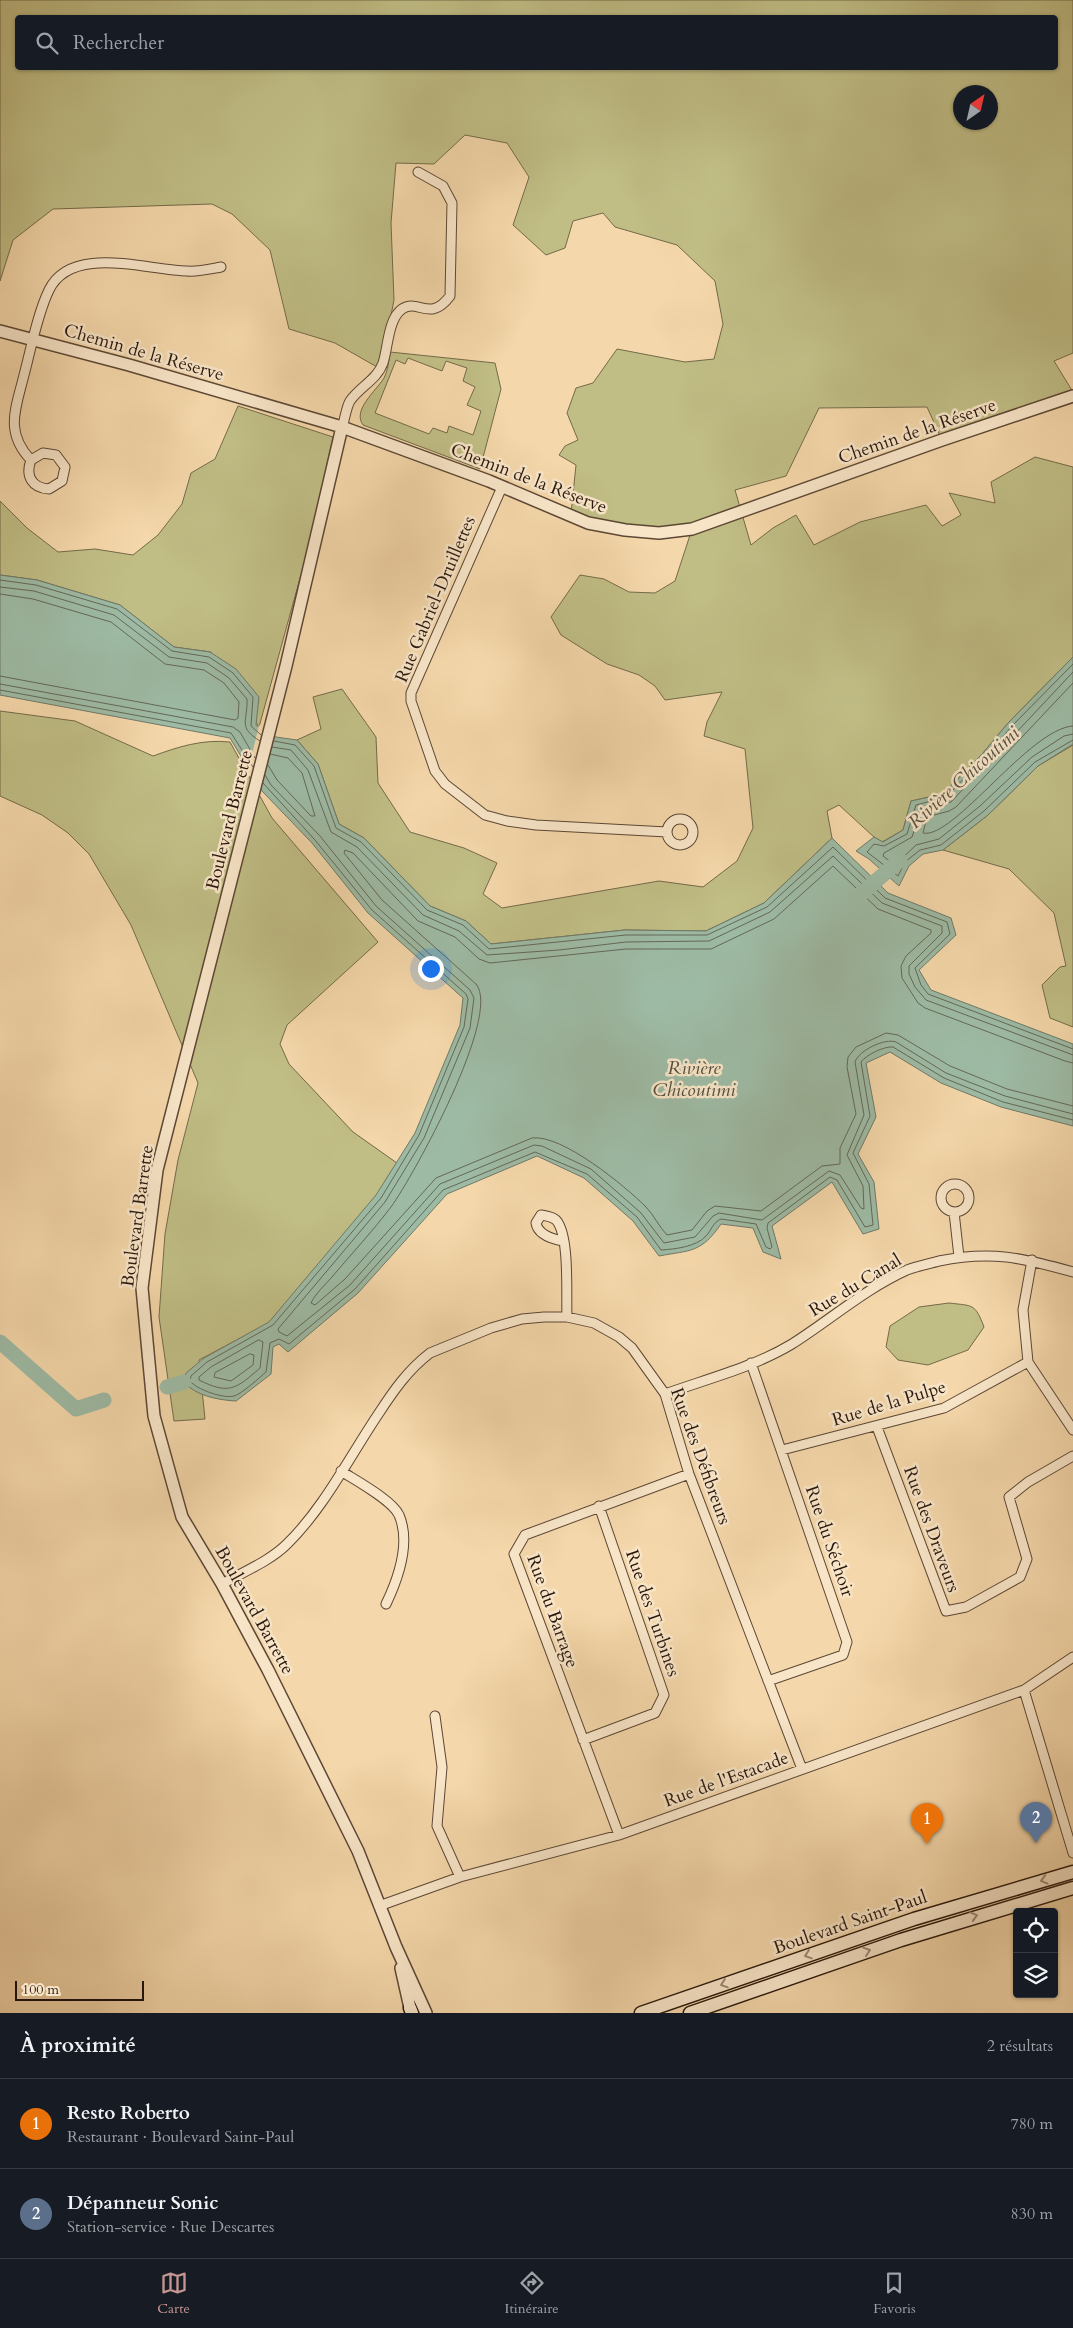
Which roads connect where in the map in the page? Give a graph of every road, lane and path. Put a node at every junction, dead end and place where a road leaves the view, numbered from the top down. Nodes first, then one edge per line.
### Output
1 (418, 172) dead end
2 (221, 267) dead end
3 (0, 331) edge
4 (34, 339) junction
5 (1073, 396) edge
6 (342, 427) junction
7 (31, 460) junction
8 (502, 487) junction
9 (667, 832) dead end
10 (954, 1212) dead end
11 (563, 1241) dead end
12 (959, 1257) junction
13 (1032, 1260) junction
14 (1073, 1272) edge
15 (567, 1317) junction
16 (1028, 1362) junction
17 (751, 1363) junction
18 (665, 1394) junction
19 (877, 1426) junction
20 (1073, 1430) edge
21 (782, 1450) junction
22 (1073, 1456) edge
23 (341, 1471) junction
24 (690, 1474) junction
25 (599, 1506) junction
26 (222, 1584) junction
27 (386, 1604) dead end
28 (1073, 1656) edge
29 (768, 1681) junction
30 (1024, 1690) junction
31 (435, 1716) dead end
32 (583, 1740) junction
33 (802, 1769) junction
34 (619, 1835) junction
35 (1073, 1853) edge
36 (1073, 1872) edge
37 (460, 1877) junction
38 (1073, 1888) edge
39 (380, 1906) junction
40 (396, 1947) junction
41 (411, 2011) edge
42 (426, 2013) edge
43 (641, 2013) edge
44 (690, 2013) edge

1 - 6 street
2 - 4 street
3 - 4 street, Chemin de la Réserve
4 - 6 street, Chemin de la Réserve
4 - 7 street
5 - 8 street, Chemin de la Réserve
6 - 8 street, Chemin de la Réserve
6 - 26 street, Boulevard Barrette
7 - 7 street
8 - 9 street, Rue Gabriel-Druillettes
10 - 12 street
11 - 15 street
12 - 13 street, Rue du Canal
12 - 17 street, Rue du Canal
13 - 14 street, Rue du Canal
13 - 16 street
15 - 18 street, Rue des Défibreurs
15 - 23 street, Rue des Défibreurs
16 - 19 street, Rue de la Pulpe
16 - 20 street
17 - 18 street, Rue du Canal
17 - 21 street, Rue du Séchoir
18 - 24 street, Rue des Défibreurs
19 - 21 street, Rue de la Pulpe
19 - 22 street, Rue des Draveurs
21 - 29 street, Rue du Séchoir
23 - 26 street, Rue des Défibreurs
23 - 27 street
24 - 25 street, Rue du Barrage
24 - 29 street, Rue des Défibreurs
25 - 32 street, Rue des Turbines
25 - 32 street, Rue du Barrage
26 - 39 street, Boulevard Barrette
28 - 30 street, Rue de l'Estacade
29 - 33 street, Rue des Défibreurs
30 - 33 street, Rue de l'Estacade
30 - 35 street
31 - 37 street
32 - 34 street, Rue du Barrage
33 - 34 street, Rue de l'Estacade
34 - 37 street, Rue de l'Estacade
36 -> 43 main road, Boulevard Saint-Paul
37 - 39 street, Rue de l'Estacade
44 -> 38 main road, Boulevard Saint-Paul
39 - 40 street, Boulevard Barrette
40 - 41 street, Boulevard Barrette
40 - 42 street, Boulevard Barrette

